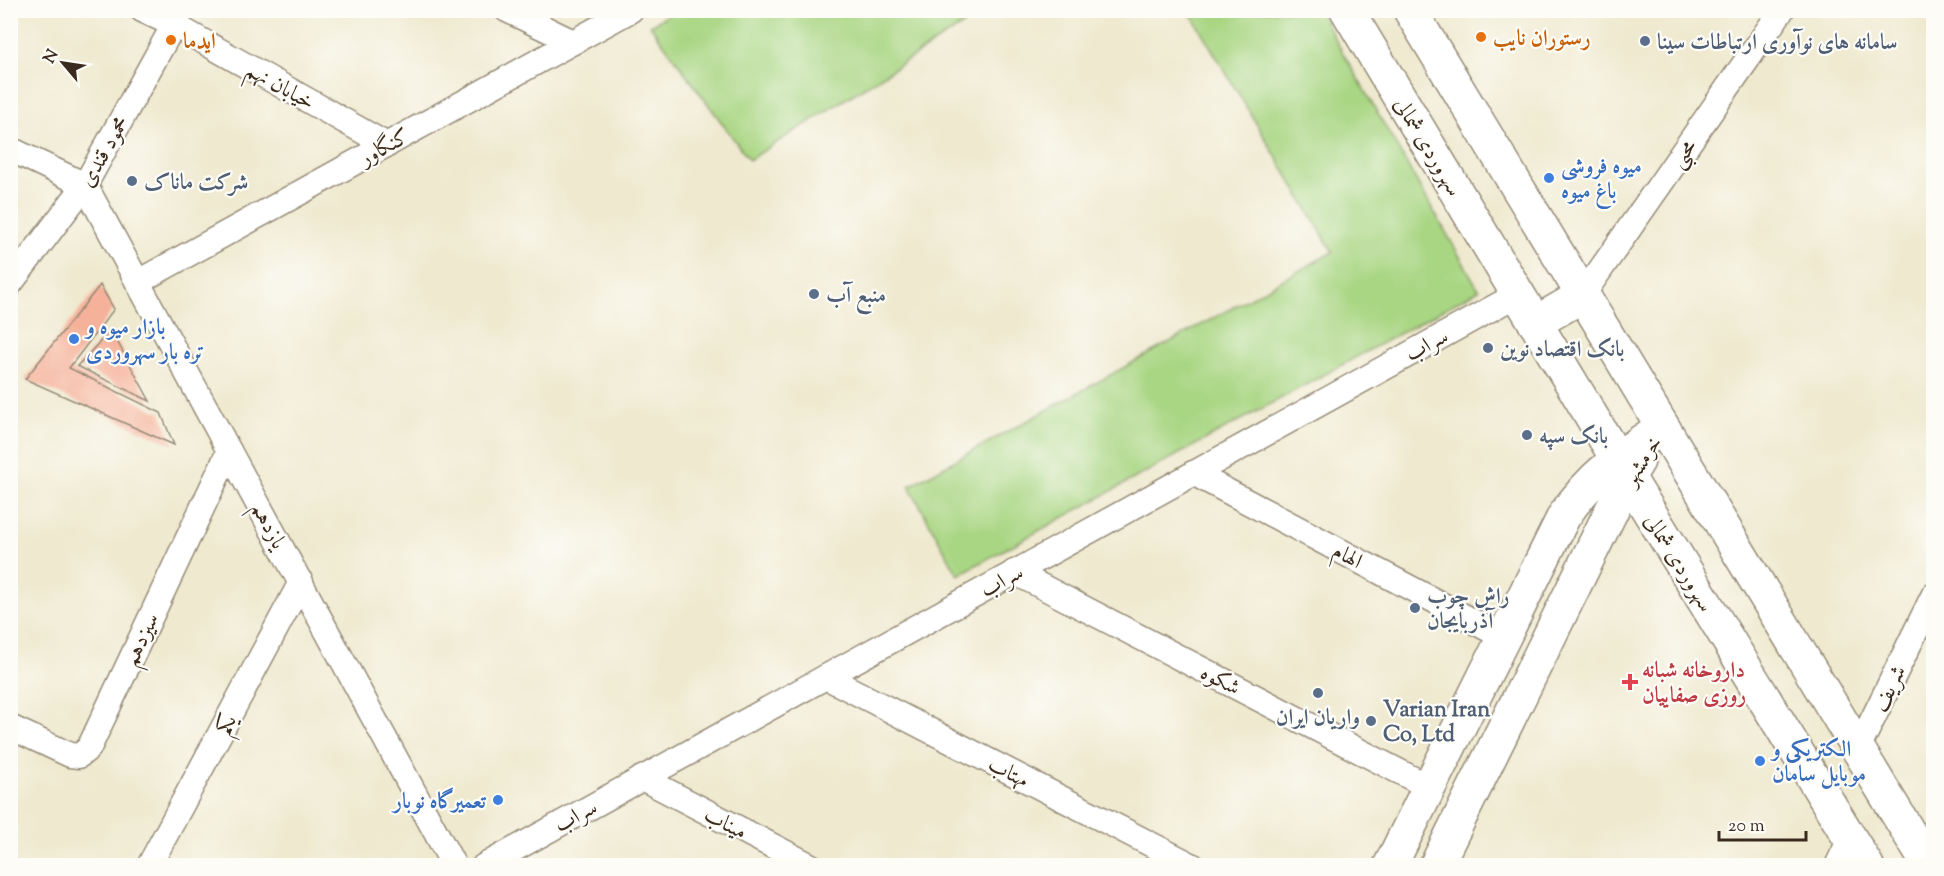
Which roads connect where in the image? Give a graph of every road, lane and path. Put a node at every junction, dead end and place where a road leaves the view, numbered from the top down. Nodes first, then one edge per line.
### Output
1 (142, 10) edge
2 (507, 10) edge
3 (631, 10) edge
4 (1347, 10) edge
5 (1410, 10) edge
6 (1782, 10) edge
7 (178, 18) edge
8 (573, 42) junction
9 (387, 145) junction
10 (10, 149) edge
11 (85, 185) junction
12 (138, 282) junction
13 (10, 284) edge
14 (1518, 294) junction
15 (1582, 296) junction
16 (1535, 323) junction
17 (1662, 428) junction
18 (229, 451) junction
19 (1622, 467) junction
20 (1193, 473) junction
21 (1014, 572) junction
22 (300, 582) junction
23 (1934, 594) edge
24 (1503, 637) junction
25 (826, 676) junction
26 (10, 726) edge
27 (1858, 749) junction
28 (642, 778) junction
29 (1429, 787) junction
30 (1851, 856) edge
31 (149, 866) edge
32 (454, 866) edge
33 (484, 866) edge
34 (811, 866) edge
35 (1193, 866) edge
36 (1390, 866) edge
37 (1436, 866) edge
38 (1929, 866) edge

1 - 7 street, خیابان نهم
2 - 8 street
3 - 8 street, کنگاور
4 - 14 main road, سهروردی شمالی
5 - 15 main road
6 - 15 street, محبی
7 - 9 street, خیابان نهم
7 - 11 street, محمود قندی
8 - 9 street, کنگاور
9 - 12 street, کنگاور
10 - 11 street
11 - 12 street, یازدهم
11 - 13 street, محمود قندی
12 - 18 street, یازدهم
14 - 16 main road, سهروردی شمالی
14 - 20 street, سراب
15 - 16 main road
15 - 17 main road
16 - 19 main road, سهروردی شمالی
17 - 19 main road, خرمشهر
17 - 27 main road
18 - 22 street, یازدهم
18 - 26 street, سیزدهم
19 - 24 main road, خرمشهر
19 - 30 main road, سهروردی شمالی
19 - 37 main road, خرمشهر
20 - 21 street, سراب
20 - 24 street, الهام
21 - 25 street, سراب
21 - 29 street, شکوه
22 - 31 street, یکم
22 - 32 street, یازدهم
23 - 27 street, شریف
24 - 29 main road, خرمشهر
25 - 28 street, سراب
25 - 35 street, مهتاب
27 - 38 main road
28 - 33 street, سراب
28 - 34 street, میناب
29 - 36 main road, خرمشهر

